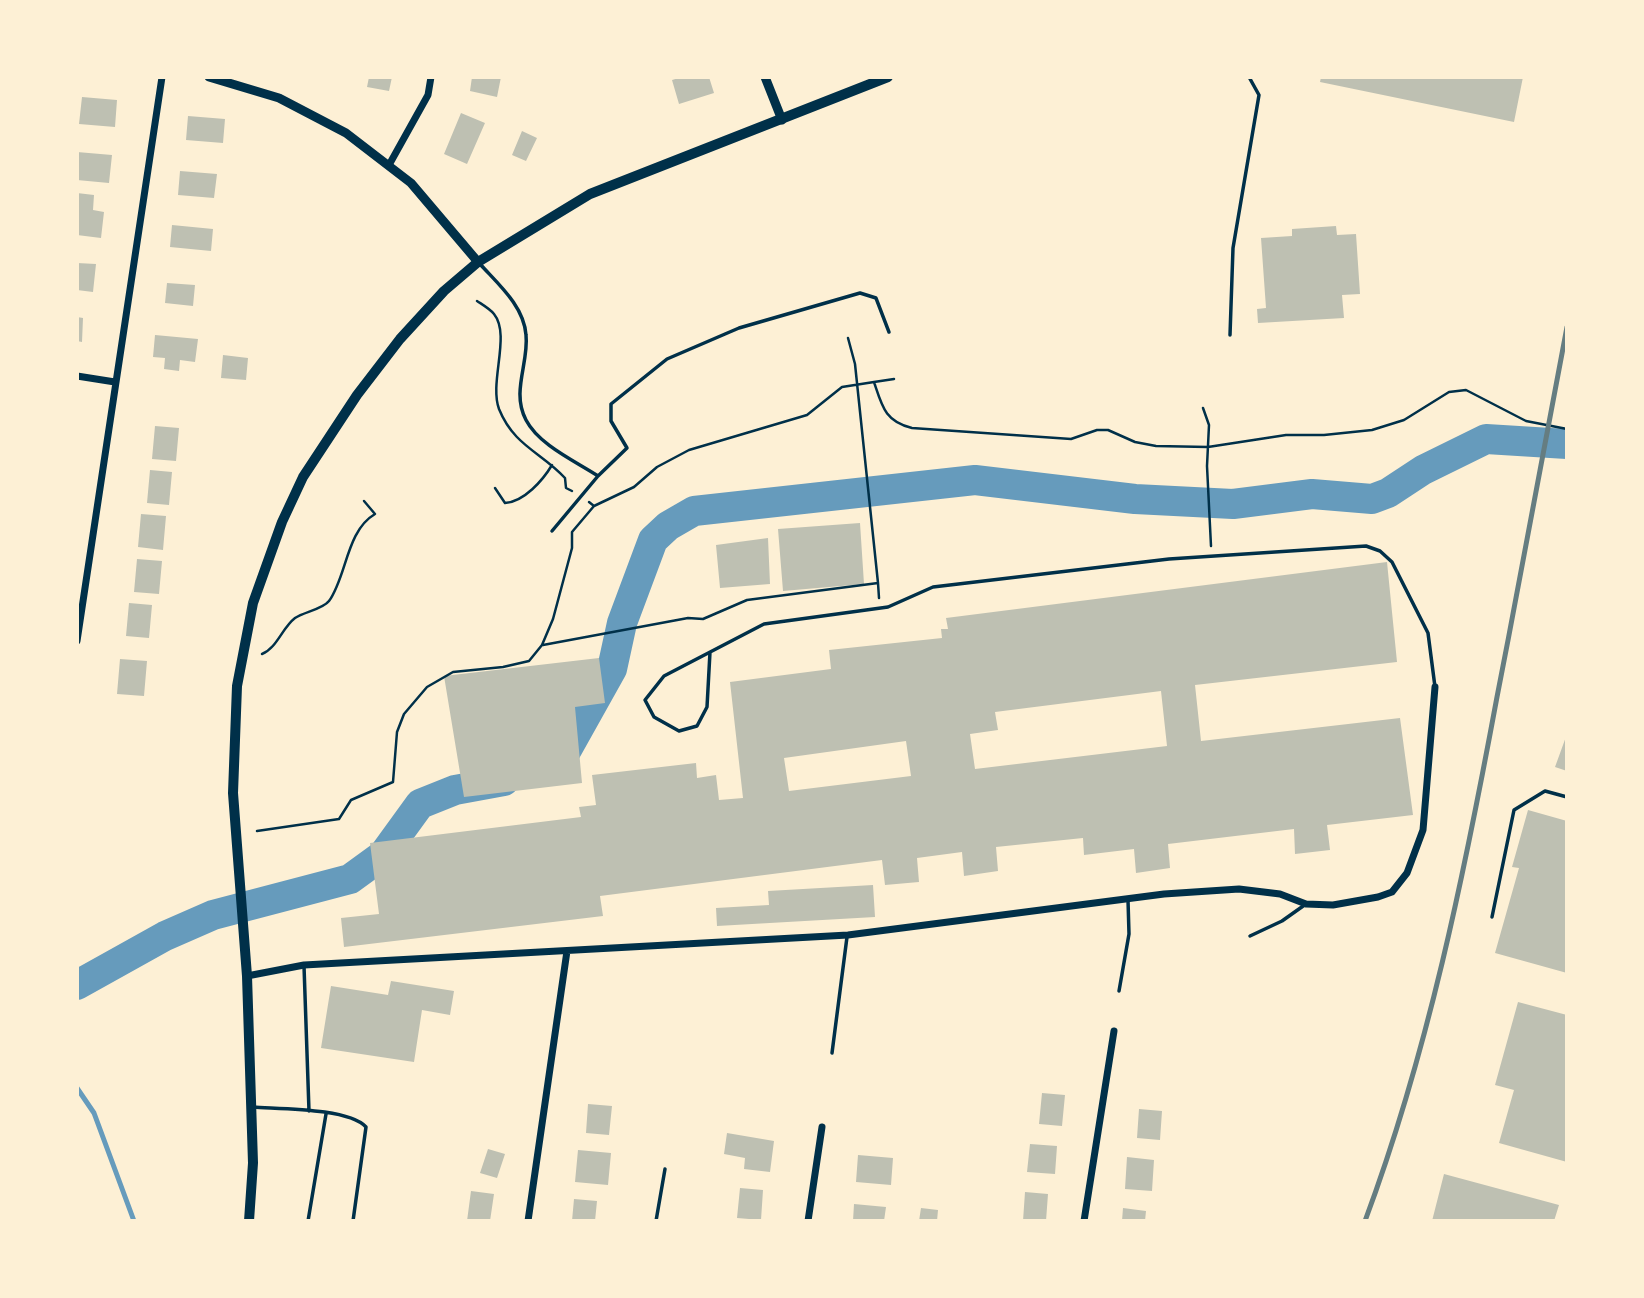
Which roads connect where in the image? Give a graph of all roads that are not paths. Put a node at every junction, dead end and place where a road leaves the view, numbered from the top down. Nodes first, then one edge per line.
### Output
1 (162, 77) edge
2 (209, 77) edge
3 (431, 77) edge
4 (765, 77) edge
5 (888, 77) edge
6 (1249, 77) edge
7 (782, 120) junction
8 (389, 164) junction
9 (478, 262) junction
10 (889, 332) dead end
11 (1230, 335) dead end
12 (77, 376) edge
13 (115, 382) junction
14 (598, 476) junction
15 (552, 531) dead end
16 (77, 641) edge
17 (710, 652) junction
18 (1435, 687) joint
19 (1567, 797) edge
20 (1128, 899) junction
21 (1306, 904) junction
22 (1492, 917) dead end
23 (848, 934) junction
24 (1250, 936) dead end
25 (567, 951) junction
26 (304, 965) junction
27 (247, 976) junction
28 (1119, 991) dead end
29 (1114, 1031) dead end
30 (832, 1053) dead end
31 (251, 1107) junction
32 (309, 1111) junction
33 (326, 1114) junction
34 (822, 1127) dead end
35 (665, 1170) dead end
36 (249, 1221) edge
37 (308, 1221) edge
38 (352, 1221) edge
39 (528, 1221) edge
40 (656, 1221) edge
41 (808, 1221) edge
42 (1084, 1221) edge

1 - 13 street
2 - 8 street
3 - 8 street
4 - 7 street
5 - 7 main road
6 - 11 lane
7 - 9 main road
8 - 9 street
9 - 14 lane
9 - 27 main road
10 - 14 lane
12 - 13 street
13 - 16 street
14 - 15 lane
17 - 17 lane
17 - 18 lane
18 - 21 street
19 - 22 lane
20 - 21 street
20 - 23 street
20 - 28 lane
21 - 24 lane
23 - 25 street
23 - 30 lane
25 - 26 street
25 - 39 street
26 - 27 street
26 - 32 lane
27 - 31 main road
29 - 42 street
31 - 32 lane
31 - 36 main road
32 - 33 lane
33 - 37 lane
33 - 38 lane
34 - 41 street
35 - 40 lane

